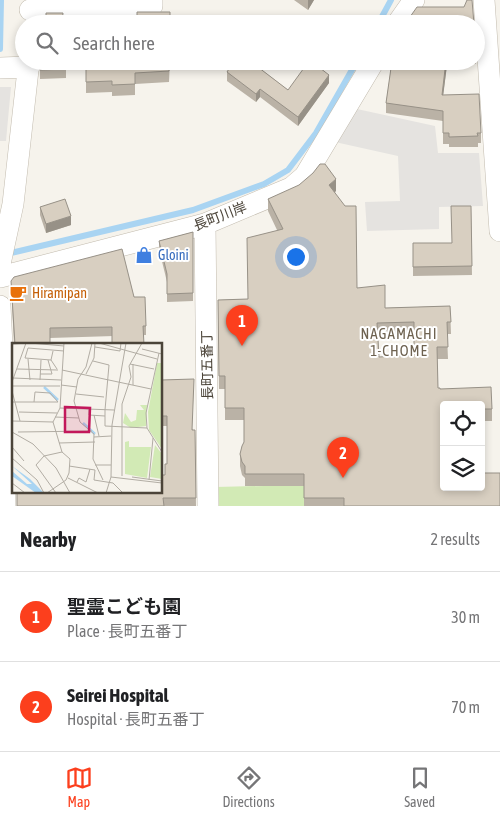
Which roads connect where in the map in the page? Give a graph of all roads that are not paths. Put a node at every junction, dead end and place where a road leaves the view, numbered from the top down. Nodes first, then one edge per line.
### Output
1 (152, 0) edge
2 (414, 0) edge
3 (484, 0) edge
4 (30, 11) edge
5 (403, 15) edge
6 (15, 66) edge
7 (0, 68) edge
8 (28, 70) edge
9 (369, 70) edge
10 (206, 224) junction
11 (500, 232) edge
12 (0, 264) edge
13 (0, 277) edge
14 (0, 306) edge
15 (5, 506) edge
16 (208, 506) edge

1 - 4 street
2 - 5 street
3 - 11 street
6 - 7 street
8 - 12 street
9 - 10 street, 長町川岸
10 - 13 street, 長町川岸
10 - 16 street, 長町五番丁
14 - 15 street

